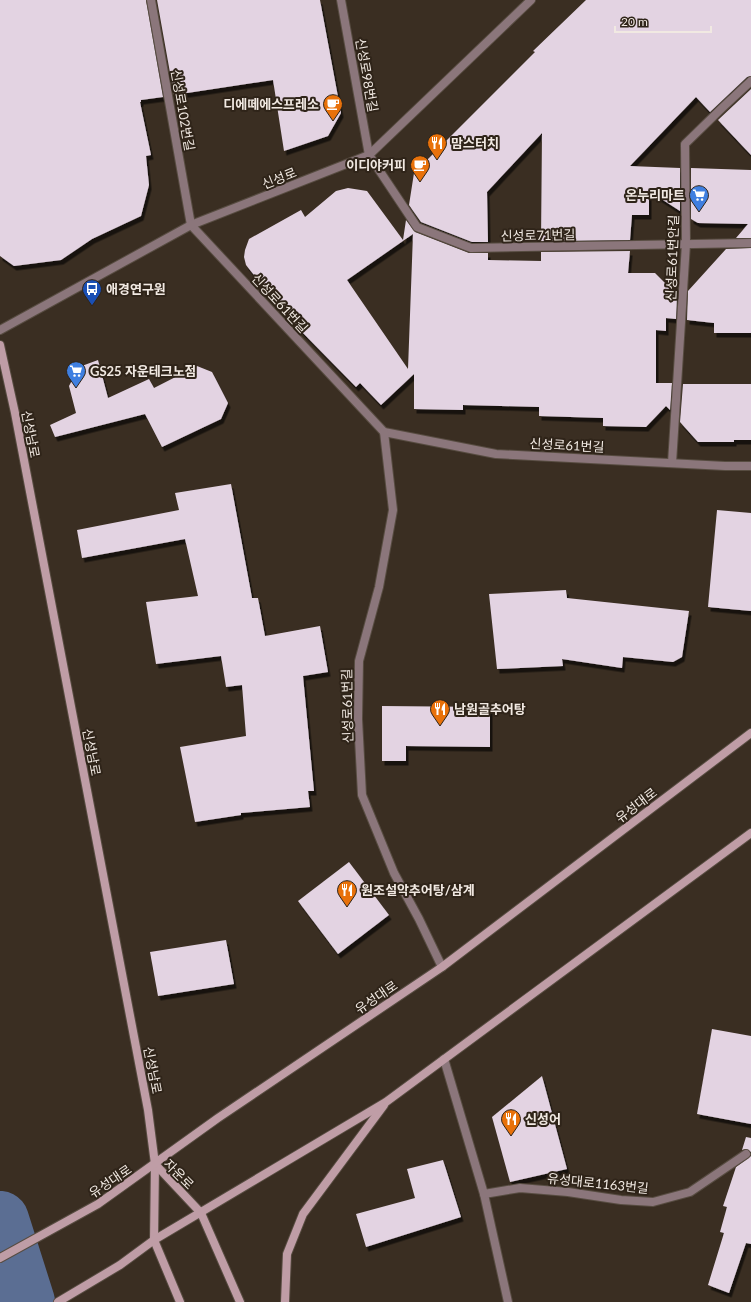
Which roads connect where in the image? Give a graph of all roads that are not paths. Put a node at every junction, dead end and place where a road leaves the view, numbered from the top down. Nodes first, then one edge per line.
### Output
1 (151, 0) edge
2 (341, 0) edge
3 (531, 0) edge
4 (751, 81) edge
5 (368, 155) junction
6 (191, 225) junction
7 (751, 242) edge
8 (686, 244) junction
9 (0, 330) edge
10 (0, 345) edge
11 (384, 432) junction
12 (672, 463) junction
13 (751, 466) edge
14 (751, 733) edge
15 (751, 833) edge
16 (442, 967) junction
17 (444, 1059) junction
18 (386, 1102) junction
19 (746, 1154) dead end
20 (155, 1164) junction
21 (484, 1194) junction
22 (201, 1213) junction
23 (154, 1240) junction
24 (0, 1258) edge
25 (58, 1302) edge
26 (180, 1302) edge
27 (240, 1302) edge
28 (285, 1302) edge
29 (508, 1302) edge

1 - 6 street, 신성로102번길
2 - 5 street, 신성로98번길
3 - 5 street, 신성로
4 - 8 street, 신성로61번안길
5 - 6 street, 신성로
5 - 8 street, 신성로71번길
6 - 9 street, 신성로
6 - 11 street, 신성로61번길
7 - 8 street, 신성로71번길
8 - 12 street, 신성로61번안길
10 - 20 main road, 신성남로
11 - 12 street, 신성로61번길
11 - 16 street, 신성로61번길
12 - 13 street, 신성로61번길
14 - 16 main road, 유성대로
15 - 17 main road
16 - 20 main road, 유성대로
17 - 18 main road
17 - 21 street
18 - 22 main road
18 - 28 main road
19 - 21 street, 유성대로1163번길
20 - 22 main road, 자운로
20 - 23 main road, 자운로
20 - 24 main road, 유성대로
21 - 29 street
22 - 23 main road
22 - 27 main road, 자운로
23 - 25 main road
23 - 26 main road, 자운로

